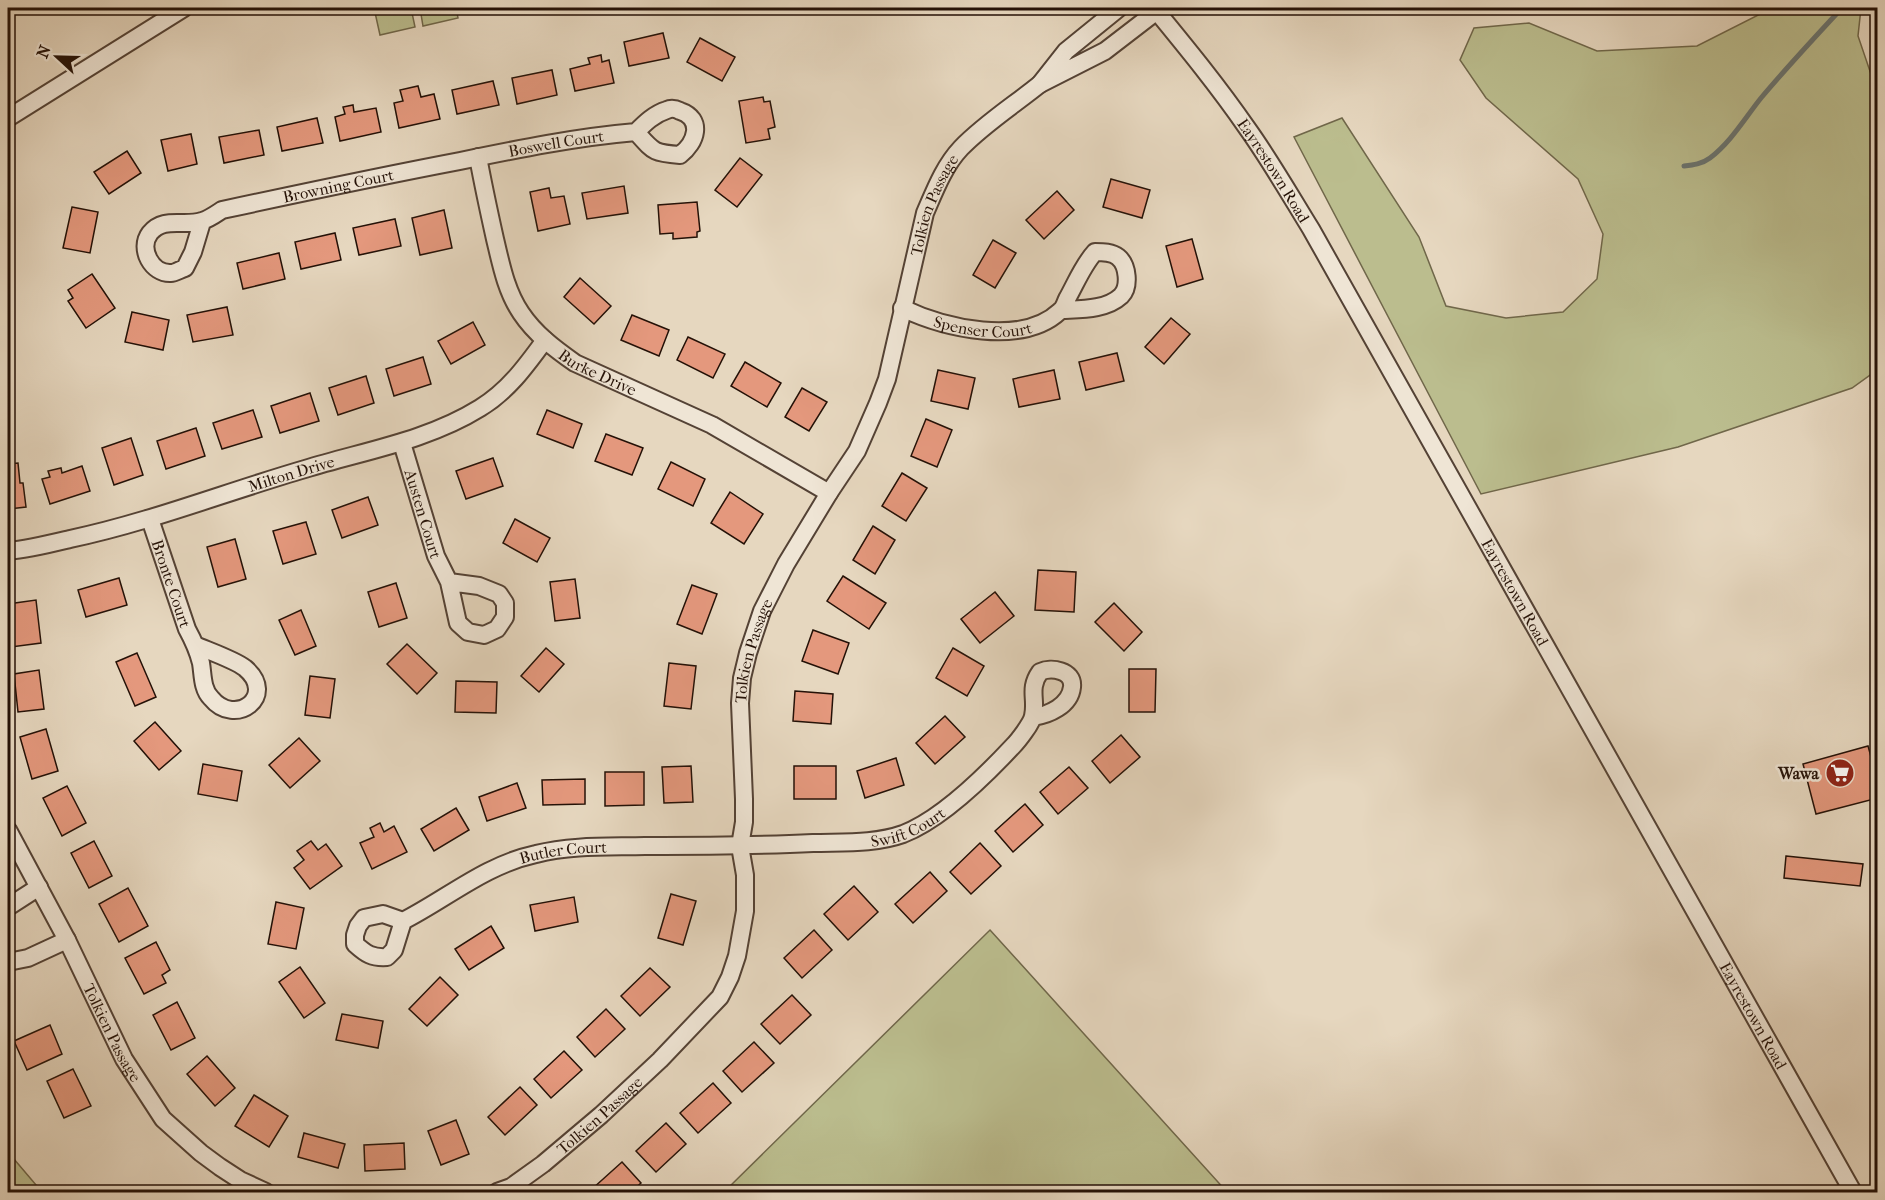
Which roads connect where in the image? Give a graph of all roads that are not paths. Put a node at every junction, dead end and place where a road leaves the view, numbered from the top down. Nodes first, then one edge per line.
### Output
1 (184, 8) edge
2 (1119, 8) edge
3 (1156, 9) edge
4 (1040, 84) junction
5 (8, 118) edge
6 (636, 132) dead end
7 (478, 157) junction
8 (202, 222) dead end
9 (902, 308) junction
10 (1062, 310) dead end
11 (545, 340) junction
12 (402, 443) junction
13 (829, 493) junction
14 (150, 519) junction
15 (8, 551) edge
16 (449, 582) dead end
17 (195, 645) dead end
18 (1033, 717) dead end
19 (8, 830) edge
20 (740, 846) junction
21 (39, 887) junction
22 (8, 907) edge
23 (403, 921) dead end
24 (67, 940) junction
25 (8, 962) edge
26 (266, 1192) edge
27 (497, 1192) edge
28 (1853, 1192) edge

1 - 5 street
2 - 4 street, Tolkien Passage
3 - 4 street, Tolkien Passage
3 - 28 street, Eayrestown Road
4 - 9 street, Tolkien Passage
6 - 7 street, Boswell Court
7 - 8 street, Browning Court
7 - 11 street, Burke Drive
9 - 10 street, Spenser Court
9 - 13 street, Tolkien Passage
11 - 12 street, Milton Drive
11 - 13 street, Burke Drive
12 - 14 street, Milton Drive
12 - 16 street, Austen Court
13 - 20 street, Tolkien Passage
14 - 15 street, Milton Drive
14 - 17 street, Bronte Court
18 - 20 street, Swift Court
19 - 21 street, Tolkien Passage
20 - 23 street, Butler Court
20 - 27 street, Tolkien Passage
21 - 22 street
21 - 24 street, Tolkien Passage
24 - 25 street
24 - 26 street, Tolkien Passage

